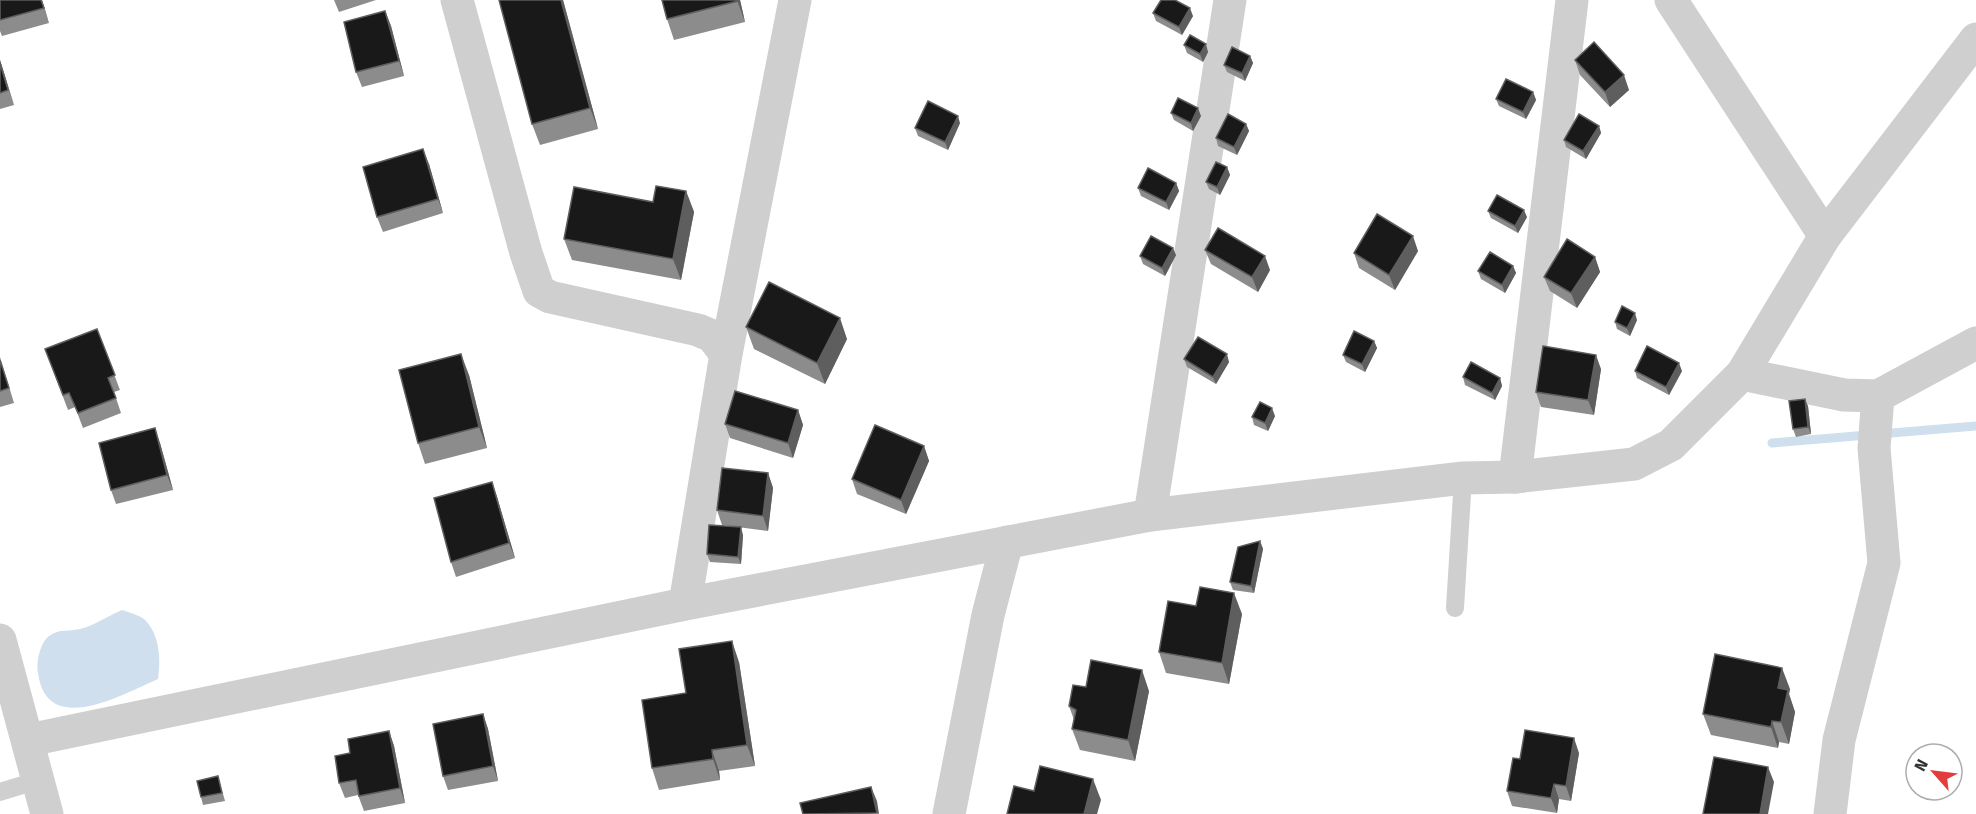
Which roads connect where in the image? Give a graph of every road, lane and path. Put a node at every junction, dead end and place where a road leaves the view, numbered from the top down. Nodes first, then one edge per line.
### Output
1 (457, 0) edge
2 (795, 0) edge
3 (1230, 0) edge
4 (1572, 0) edge
5 (1671, 0) edge
6 (1976, 39) edge
7 (1825, 236) junction
8 (1976, 343) edge
9 (726, 354) junction
10 (1742, 374) junction
11 (1876, 421) junction
12 (1515, 477) junction
13 (1463, 478) junction
14 (1150, 515) junction
15 (1006, 542) junction
16 (686, 604) junction
17 (1455, 608) dead end
18 (0, 640) edge
19 (29, 740) junction
20 (39, 780) junction
21 (0, 792) edge
22 (47, 814) edge
23 (949, 814) edge
24 (1830, 814) edge

1 - 9 street
2 - 9 street
3 - 14 street
4 - 12 street
5 - 7 street
6 - 7 street
7 - 10 street
8 - 11 street
9 - 16 street
10 - 11 street
10 - 12 street
11 - 24 street
12 - 13 street
13 - 14 street
13 - 17 lane
14 - 15 street
15 - 16 street
15 - 23 street
16 - 19 street
18 - 19 street
19 - 20 street
20 - 21 lane
20 - 22 street

